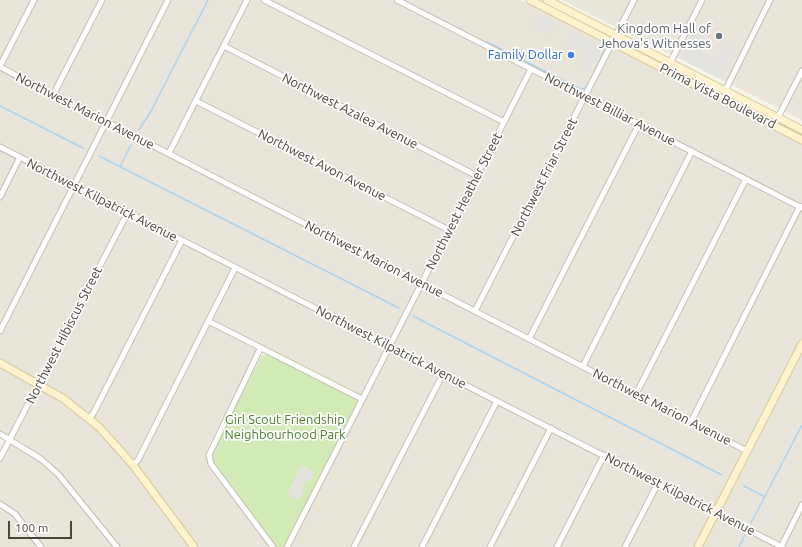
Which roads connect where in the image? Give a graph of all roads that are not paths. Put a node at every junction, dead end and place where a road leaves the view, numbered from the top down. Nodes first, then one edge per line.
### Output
1 (34, 0) edge
2 (102, 0) edge
3 (168, 0) edge
4 (247, 0) edge
5 (264, 0) edge
6 (396, 0) edge
7 (530, 0) edge
8 (547, 0) edge
9 (634, 0) edge
10 (702, 0) edge
11 (770, 0) edge
12 (615, 38) junction
13 (224, 46) junction
14 (670, 62) junction
15 (0, 67) edge
16 (531, 69) junction
17 (802, 71) edge
18 (725, 91) junction
19 (53, 95) junction
20 (586, 96) junction
21 (196, 101) junction
22 (107, 122) junction
23 (504, 122) junction
24 (776, 122) junction
25 (639, 124) junction
26 (802, 130) edge
27 (802, 140) edge
28 (0, 147) edge
29 (692, 152) junction
30 (169, 153) junction
31 (20, 158) junction
32 (476, 176) junction
33 (746, 178) junction
34 (75, 185) junction
35 (0, 197) edge
36 (801, 207) edge
37 (128, 212) junction
38 (449, 230) junction
39 (182, 240) junction
40 (235, 268) junction
41 (422, 284) junction
42 (475, 311) junction
43 (208, 322) junction
44 (0, 331) edge
45 (529, 339) junction
46 (802, 344) edge
47 (390, 346) junction
48 (260, 349) junction
49 (0, 363) edge
50 (584, 366) junction
51 (443, 374) junction
52 (39, 385) junction
53 (636, 394) junction
54 (362, 399) junction
55 (497, 401) junction
56 (89, 418) junction
57 (690, 422) junction
58 (551, 428) junction
59 (0, 434) edge
60 (11, 439) junction
61 (747, 451) junction
62 (604, 455) junction
63 (0, 458) edge
64 (133, 465) junction
65 (658, 483) junction
66 (0, 504) edge
67 (802, 505) edge
68 (716, 513) junction
69 (41, 547) edge
70 (117, 547) edge
71 (194, 547) edge
72 (273, 547) edge
73 (286, 547) edge
74 (354, 547) edge
75 (422, 547) edge
76 (490, 547) edge
77 (558, 547) edge
78 (625, 547) edge
79 (698, 547) edge
80 (781, 547) edge

1 - 15 street
2 - 19 street
3 - 22 street
4 - 13 street
5 - 23 street
6 - 16 street, Northwest Billiar Avenue
7 - 12 main road
8 - 12 main road
9 - 12 street, Northwest Friar Street
10 - 14 street
11 - 18 street
12 - 14 main road, Prima Vista Boulevard
12 - 20 street, Northwest Friar Street
12 - 24 main road, Prima Vista Boulevard
13 - 21 street
13 - 32 street, Northwest Azalea Avenue
14 - 18 main road, Prima Vista Boulevard
15 - 19 street, Northwest Marion Avenue
16 - 20 street, Northwest Billiar Avenue
16 - 23 street, Northwest Heather Street
17 - 24 street
18 - 24 main road, Prima Vista Boulevard
19 - 22 street, Northwest Marion Avenue
20 - 25 street, Northwest Billiar Avenue
20 - 42 street, Northwest Friar Street
21 - 30 street
21 - 38 street, Northwest Avon Avenue
22 - 30 street, Northwest Marion Avenue
22 - 34 street
23 - 32 street, Northwest Heather Street
24 - 26 main road, Prima Vista Boulevard
24 - 27 main road, Prima Vista Boulevard
25 - 29 street, Northwest Billiar Avenue
25 - 45 street
28 - 31 street, Northwest Kilpatrick Avenue
29 - 33 street, Northwest Billiar Avenue
29 - 50 street
30 - 41 street, Northwest Marion Avenue
31 - 34 street, Northwest Kilpatrick Avenue
31 - 35 street
32 - 38 street, Northwest Heather Street
33 - 36 street, Northwest Billiar Avenue
33 - 53 street
34 - 37 street, Northwest Kilpatrick Avenue
34 - 44 street
36 - 57 street
37 - 39 street, Northwest Kilpatrick Avenue
37 - 52 street, Northwest Hibiscus Street
38 - 41 street, Northwest Heather Street
39 - 40 street, Northwest Kilpatrick Avenue
39 - 56 street
40 - 43 street
40 - 47 street, Northwest Kilpatrick Avenue
41 - 42 street, Northwest Marion Avenue
41 - 47 street, Northwest Heather Street
42 - 45 street, Northwest Marion Avenue
43 - 48 street
43 - 64 street
45 - 50 street, Northwest Marion Avenue
46 - 61 main road
47 - 51 street, Northwest Kilpatrick Avenue
47 - 54 street, Northwest Heather Street
48 - 54 street
48 - 72 street
49 - 52 main road
50 - 53 street, Northwest Marion Avenue
51 - 55 street, Northwest Kilpatrick Avenue
51 - 74 street
52 - 56 main road
52 - 60 street, Northwest Hibiscus Street
53 - 57 street, Northwest Marion Avenue
54 - 73 street, Northwest Heather Street
55 - 58 street, Northwest Kilpatrick Avenue
55 - 75 street
56 - 64 main road
57 - 61 street, Northwest Marion Avenue
58 - 62 street, Northwest Kilpatrick Avenue
58 - 76 street
59 - 60 street
60 - 63 street, Northwest Hibiscus Street
60 - 70 street
61 - 68 main road
62 - 65 street, Northwest Kilpatrick Avenue
62 - 77 street
64 - 71 main road
65 - 68 street, Northwest Kilpatrick Avenue
65 - 78 street
66 - 69 street
67 - 80 street
68 - 79 main road
68 - 80 street, Northwest Kilpatrick Avenue

